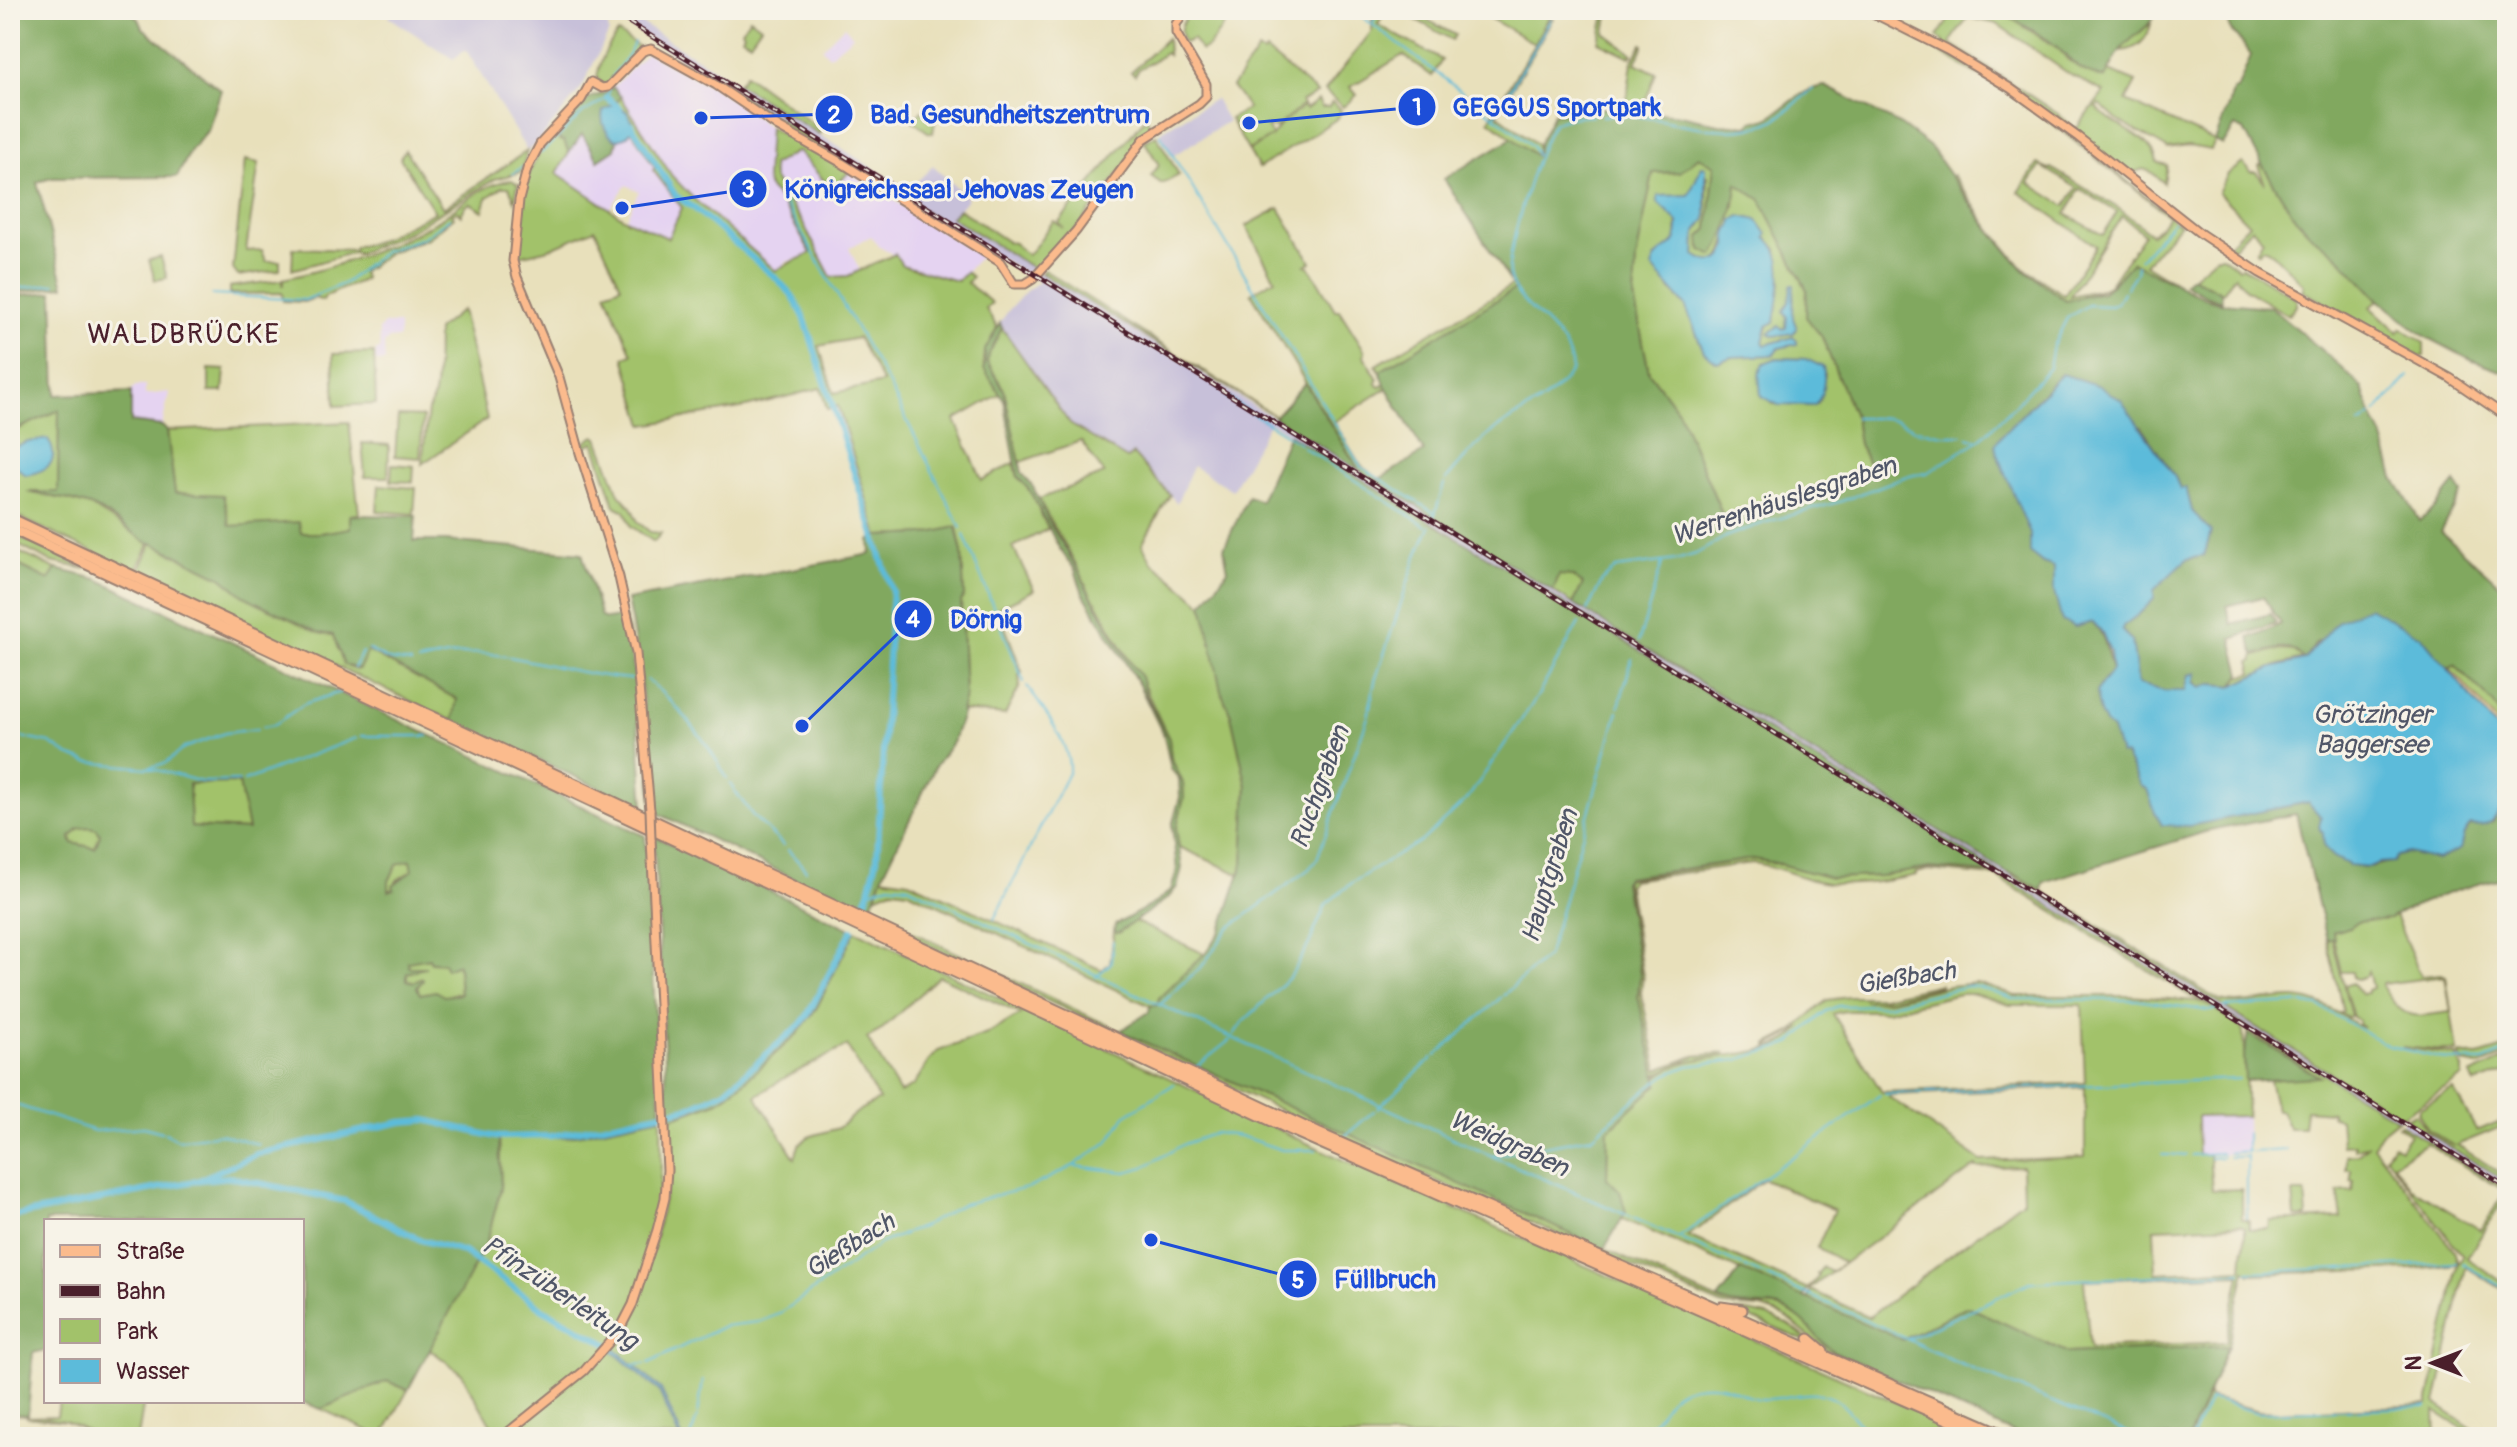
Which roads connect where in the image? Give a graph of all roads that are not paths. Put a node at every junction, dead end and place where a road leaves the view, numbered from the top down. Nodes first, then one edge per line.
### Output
1 (1187, 10) edge
2 (1867, 10) edge
3 (2505, 415) edge
4 (10, 518) edge
5 (10, 528) edge
6 (1710, 1306) junction
7 (1742, 1310) dead end
8 (1809, 1339) dead end
9 (1835, 1360) junction
10 (502, 1437) edge
11 (1988, 1437) edge
12 (2010, 1437) edge

1 - 10 main road, bridge
2 - 3 main road
4 - 6 highway
5 - 11 highway
6 - 7 highway
6 - 9 highway
8 - 9 highway
9 - 12 highway

